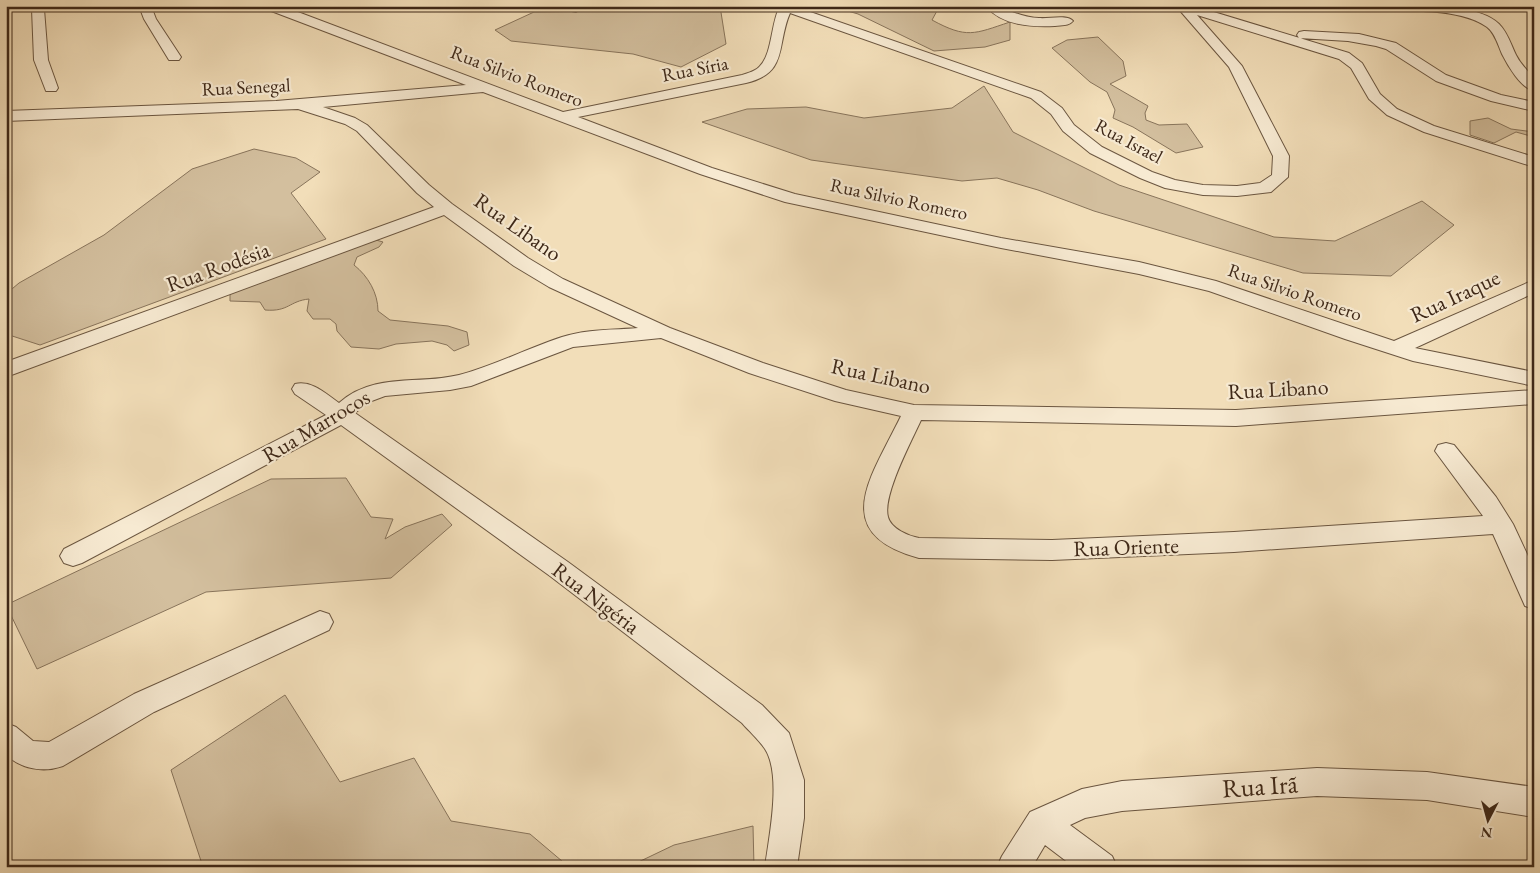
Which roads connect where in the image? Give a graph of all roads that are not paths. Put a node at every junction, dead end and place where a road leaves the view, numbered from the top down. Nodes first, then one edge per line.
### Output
1 (36, 6) edge
2 (145, 6) edge
3 (270, 6) edge
4 (992, 6) edge
5 (1182, 6) edge
6 (1370, 6) edge
7 (785, 7) edge
8 (1067, 21) dead end
9 (1268, 33) junction
10 (174, 57) dead end
11 (487, 87) junction
12 (1534, 87) edge
13 (50, 88) dead end
14 (298, 104) junction
15 (1534, 107) edge
16 (6, 116) edge
17 (563, 116) junction
18 (1534, 162) edge
19 (446, 208) junction
20 (1534, 286) edge
21 (663, 332) junction
22 (1397, 348) junction
23 (6, 370) edge
24 (1534, 379) edge
25 (303, 389) dead end
26 (1534, 397) edge
27 (914, 412) junction
28 (342, 415) junction
29 (1446, 451) dead end
30 (1501, 524) junction
31 (73, 556) dead end
32 (1534, 598) edge
33 (320, 622) dead end
34 (6, 736) edge
35 (1534, 802) edge
36 (1041, 823) junction
37 (781, 867) edge
38 (1014, 867) edge
39 (1101, 867) edge

1 - 13 street
2 - 10 street
3 - 11 street, Rua Silvio Romero
4 - 8 street
5 - 7 street, Rua Israel
5 - 9 street
6 - 12 street
7 - 17 street, Rua Síria
9 - 15 street
9 - 18 street
11 - 14 street, Rua Senegal
11 - 17 street, Rua Silvio Romero
14 - 16 street, Rua Senegal
14 - 19 street, Rua Libano
17 - 22 street, Rua Silvio Romero
19 - 21 street, Rua Libano
19 - 23 street, Rua Rodésia
20 - 22 street, Rua Iraque
21 - 27 street, Rua Libano
21 - 28 street, Rua Marrocos
22 - 24 street, Rua Silvio Romero
25 - 28 street, Rua Nigéria
26 - 27 street, Rua Libano
27 - 30 street, Rua Oriente
28 - 31 street, Rua Marrocos
28 - 37 street, Rua Nigéria
29 - 30 street
30 - 32 street
33 - 34 street
35 - 36 street, Rua Irã
36 - 38 street
36 - 39 street

